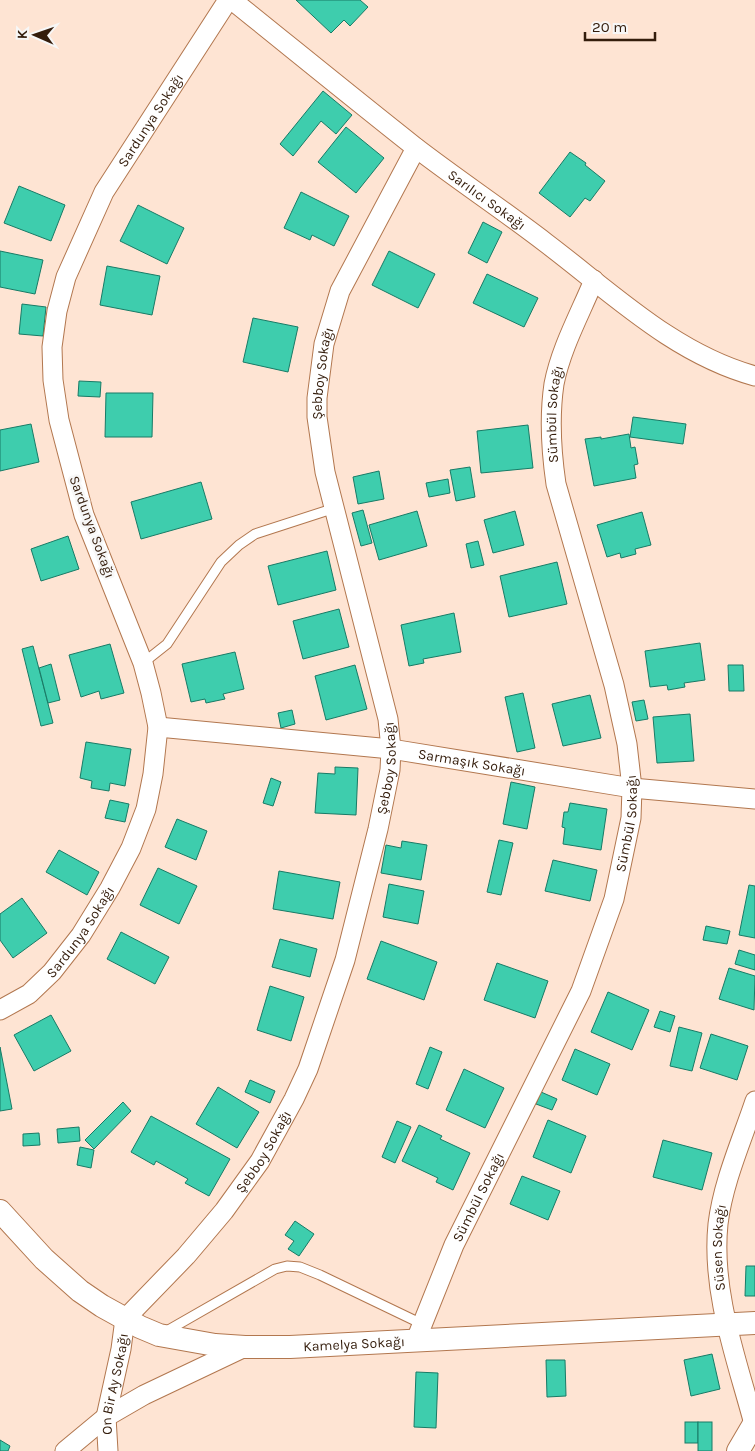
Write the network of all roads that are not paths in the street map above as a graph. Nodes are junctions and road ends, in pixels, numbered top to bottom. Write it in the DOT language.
graph roads {
  1 [pos="228,0"];
  2 [pos="232,0"];
  3 [pos="416,148"];
  4 [pos="594,280"];
  5 [pos="755,376"];
  6 [pos="335,508"];
  7 [pos="142,663"];
  8 [pos="158,727"];
  9 [pos="391,749"];
  10 [pos="632,788"];
  11 [pos="755,799"];
  12 [pos="0,1010"];
  13 [pos="755,1101"];
  14 [pos="0,1211"];
  15 [pos="125,1318"];
  16 [pos="755,1323"];
  17 [pos="727,1324"];
  18 [pos="419,1332"];
  19 [pos="159,1335"];
  20 [pos="245,1347"];
  21 [pos="106,1417"];
  22 [pos="754,1423"];
  23 [pos="65,1451"];
  24 [pos="108,1451"];
  25 [pos="738,1451"];
  1 -- 7 [label="street, Sardunya Sokağı"];
  2 -- 3 [label="street, Sarılıcı Sokağı"];
  3 -- 4 [label="street, Sarılıcı Sokağı"];
  3 -- 6 [label="street, Şebboy Sokağı"];
  4 -- 5 [label="street, Sarılıcı Sokağı"];
  4 -- 10 [label="street, Sümbül Sokağı"];
  6 -- 7 [label="lane"];
  6 -- 9 [label="street, Şebboy Sokağı"];
  7 -- 8 [label="street, Sardunya Sokağı"];
  8 -- 9 [label="street, Sarmaşık Sokağı"];
  8 -- 12 [label="street, Sardunya Sokağı"];
  9 -- 10 [label="street, Sarmaşık Sokağı"];
  9 -- 15 [label="street, Şebboy Sokağı"];
  10 -- 11 [label="street, Sarmaşık Sokağı"];
  10 -- 18 [label="street, Sümbül Sokağı"];
  13 -- 17 [label="street, Süsen Sokağı"];
  14 -- 15 [label="street, Kamelya Sokağı"];
  15 -- 19 [label="street, Kamelya Sokağı"];
  15 -- 21 [label="street, On Bir Ay Sokağı"];
  16 -- 17 [label="street, Kamelya Sokağı"];
  17 -- 18 [label="street, Kamelya Sokağı"];
  17 -- 22 [label="street, Süsen Sokağı"];
  18 -- 19 [label="lane"];
  18 -- 20 [label="street, Kamelya Sokağı"];
  19 -- 20 [label="street, Kamelya Sokağı"];
  20 -- 21 [label="street"];
  21 -- 23 [label="street"];
  21 -- 24 [label="street, On Bir Ay Sokağı"];
  22 -- 25 [label="street"];
}
